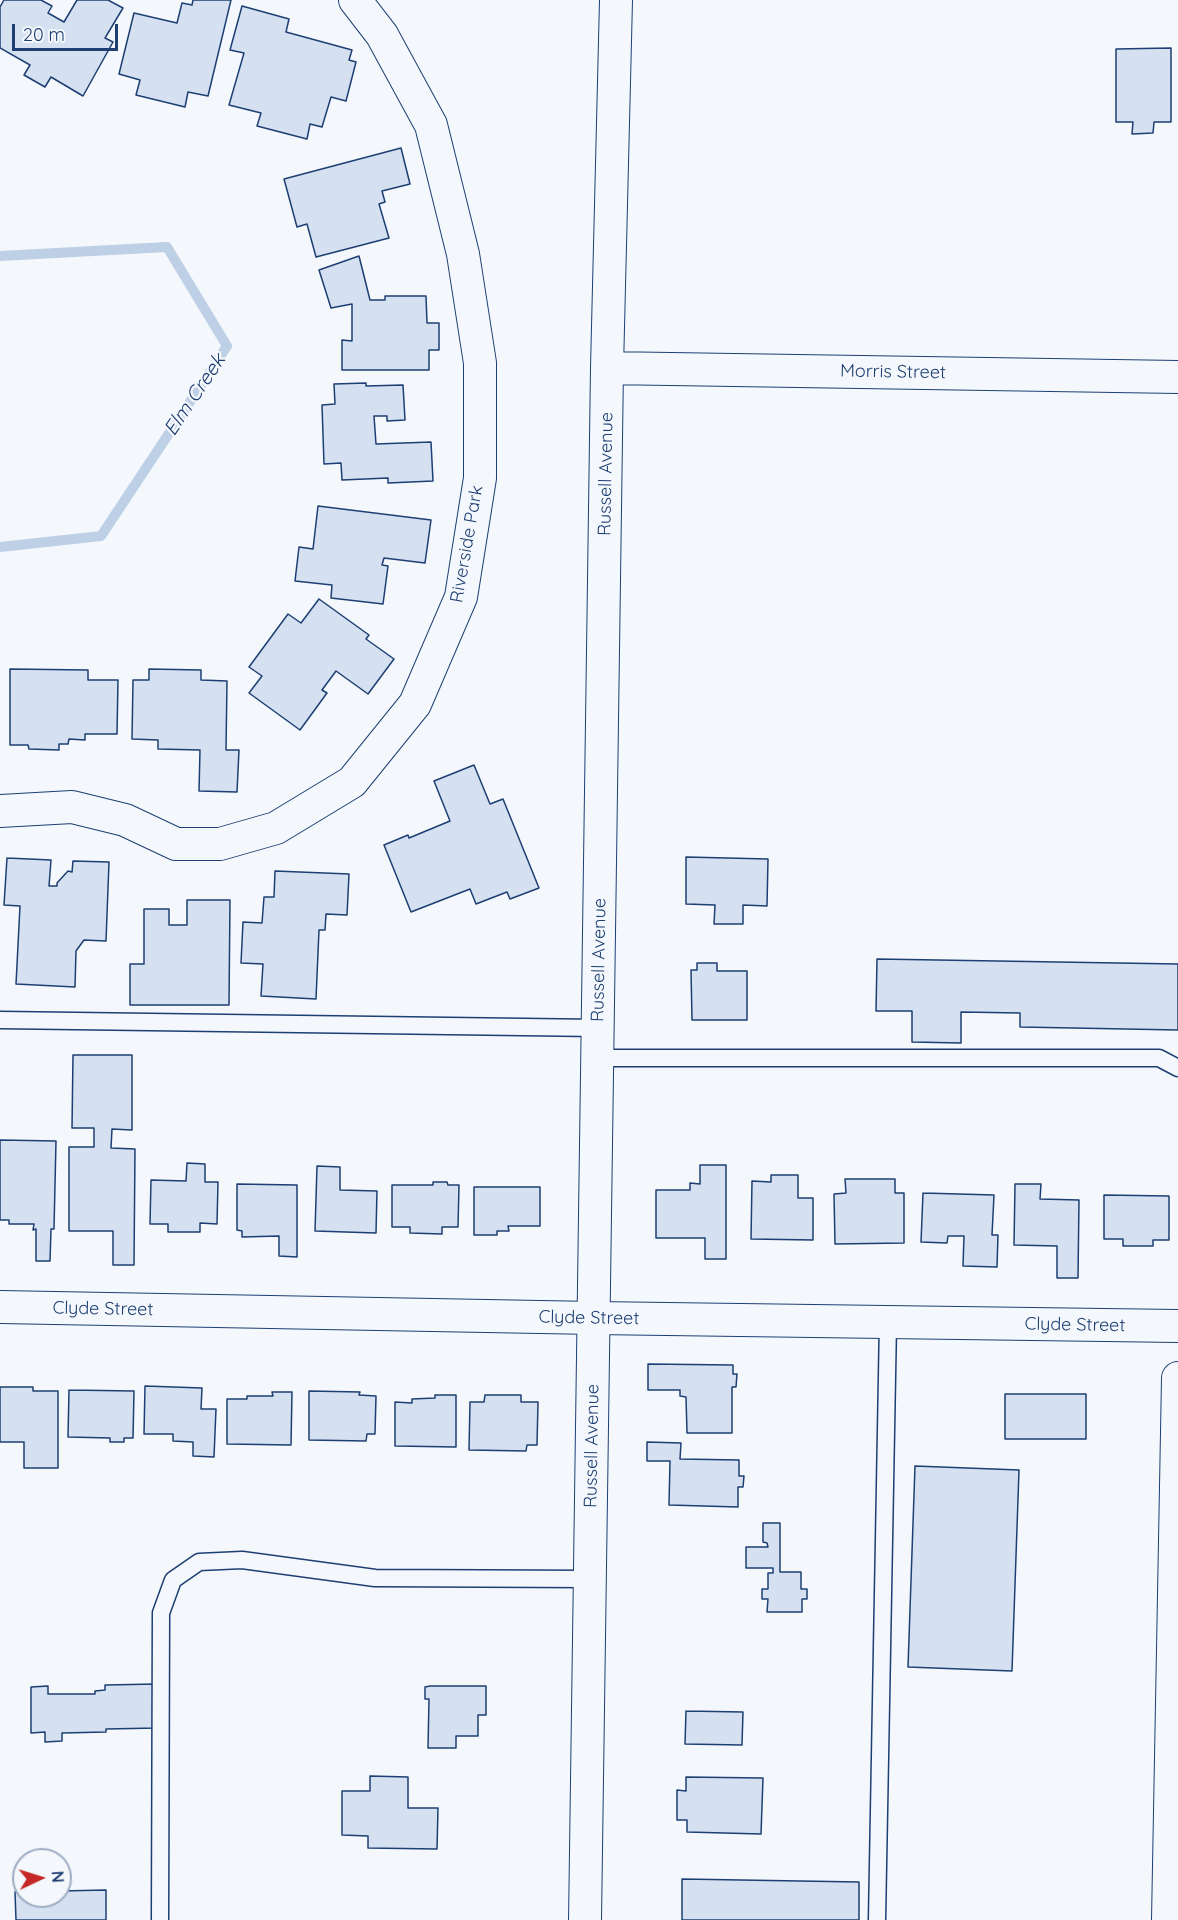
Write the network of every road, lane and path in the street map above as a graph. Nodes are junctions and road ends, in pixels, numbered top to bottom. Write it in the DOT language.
graph roads {
  1 [pos="355,0"];
  2 [pos="616,0"];
  3 [pos="607,368"];
  4 [pos="1178,377"];
  5 [pos="0,811"];
  6 [pos="0,1020"];
  7 [pos="598,1028"];
  8 [pos="598,1058"];
  9 [pos="1178,1068"];
  10 [pos="0,1307"];
  11 [pos="594,1318"];
  12 [pos="888,1322"];
  13 [pos="1178,1326"];
  14 [pos="1178,1378"];
  15 [pos="590,1579"];
  16 [pos="160,1920"];
  17 [pos="585,1920"];
  18 [pos="877,1920"];
  19 [pos="1168,1920"];
  1 -- 5 [label="street, Riverside Park"];
  2 -- 3 [label="street, Russell Avenue"];
  3 -- 4 [label="street, Morris Street"];
  3 -- 7 [label="street, Russell Avenue"];
  6 -- 7 [label="lane"];
  7 -- 8 [label="street, Russell Avenue"];
  8 -- 9 [label="lane"];
  8 -- 11 [label="street, Russell Avenue"];
  10 -- 11 [label="street, Clyde Street"];
  11 -- 12 [label="street, Clyde Street"];
  11 -- 15 [label="street, Russell Avenue"];
  12 -- 13 [label="street, Clyde Street"];
  12 -- 18 [label="lane"];
  14 -- 19 [label="street"];
  15 -- 16 [label="lane"];
  15 -- 17 [label="street, Russell Avenue"];
}
